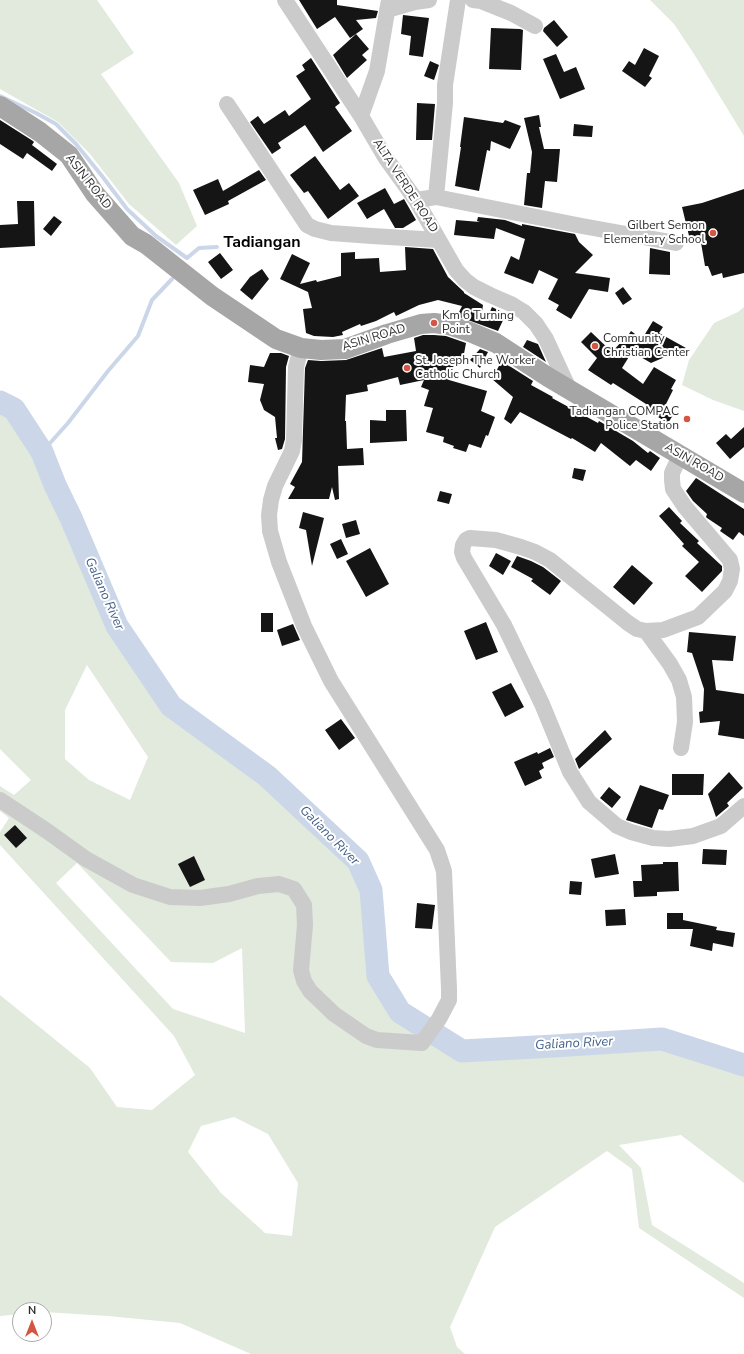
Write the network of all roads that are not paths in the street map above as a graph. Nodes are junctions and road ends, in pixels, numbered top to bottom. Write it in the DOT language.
graph roads {
  1 [pos="285,0"];
  2 [pos="429,0"];
  3 [pos="458,0"];
  4 [pos="473,0"];
  5 [pos="388,5"];
  6 [pos="535,26"];
  7 [pos="226,104"];
  8 [pos="0,106"];
  9 [pos="361,116"];
  10 [pos="436,197"];
  11 [pos="416,200"];
  12 [pos="439,240"];
  13 [pos="676,243"];
  14 [pos="300,348"];
  15 [pos="569,389"];
  16 [pos="680,456"];
  17 [pos="744,493"];
  18 [pos="646,631"];
  19 [pos="681,748"];
  20 [pos="0,800"];
  21 [pos="744,806"];
  1 -- 9 [label="street, ALTA VERDE ROAD"];
  2 -- 5 [label="street"];
  3 -- 10 [label="street"];
  4 -- 6 [label="street"];
  5 -- 9 [label="street"];
  7 -- 12 [label="street"];
  8 -- 14 [label="main road, ASIN ROAD"];
  9 -- 11 [label="street, ALTA VERDE ROAD"];
  10 -- 11 [label="street"];
  10 -- 13 [label="street"];
  11 -- 12 [label="street, ALTA VERDE ROAD"];
  12 -- 15 [label="street, ALTA VERDE ROAD"];
  14 -- 15 [label="main road, ASIN ROAD"];
  14 -- 20 [label="street"];
  15 -- 16 [label="main road, ASIN ROAD"];
  16 -- 17 [label="main road, ASIN ROAD"];
  16 -- 18 [label="street"];
  18 -- 19 [label="street"];
  18 -- 21 [label="street"];
}
